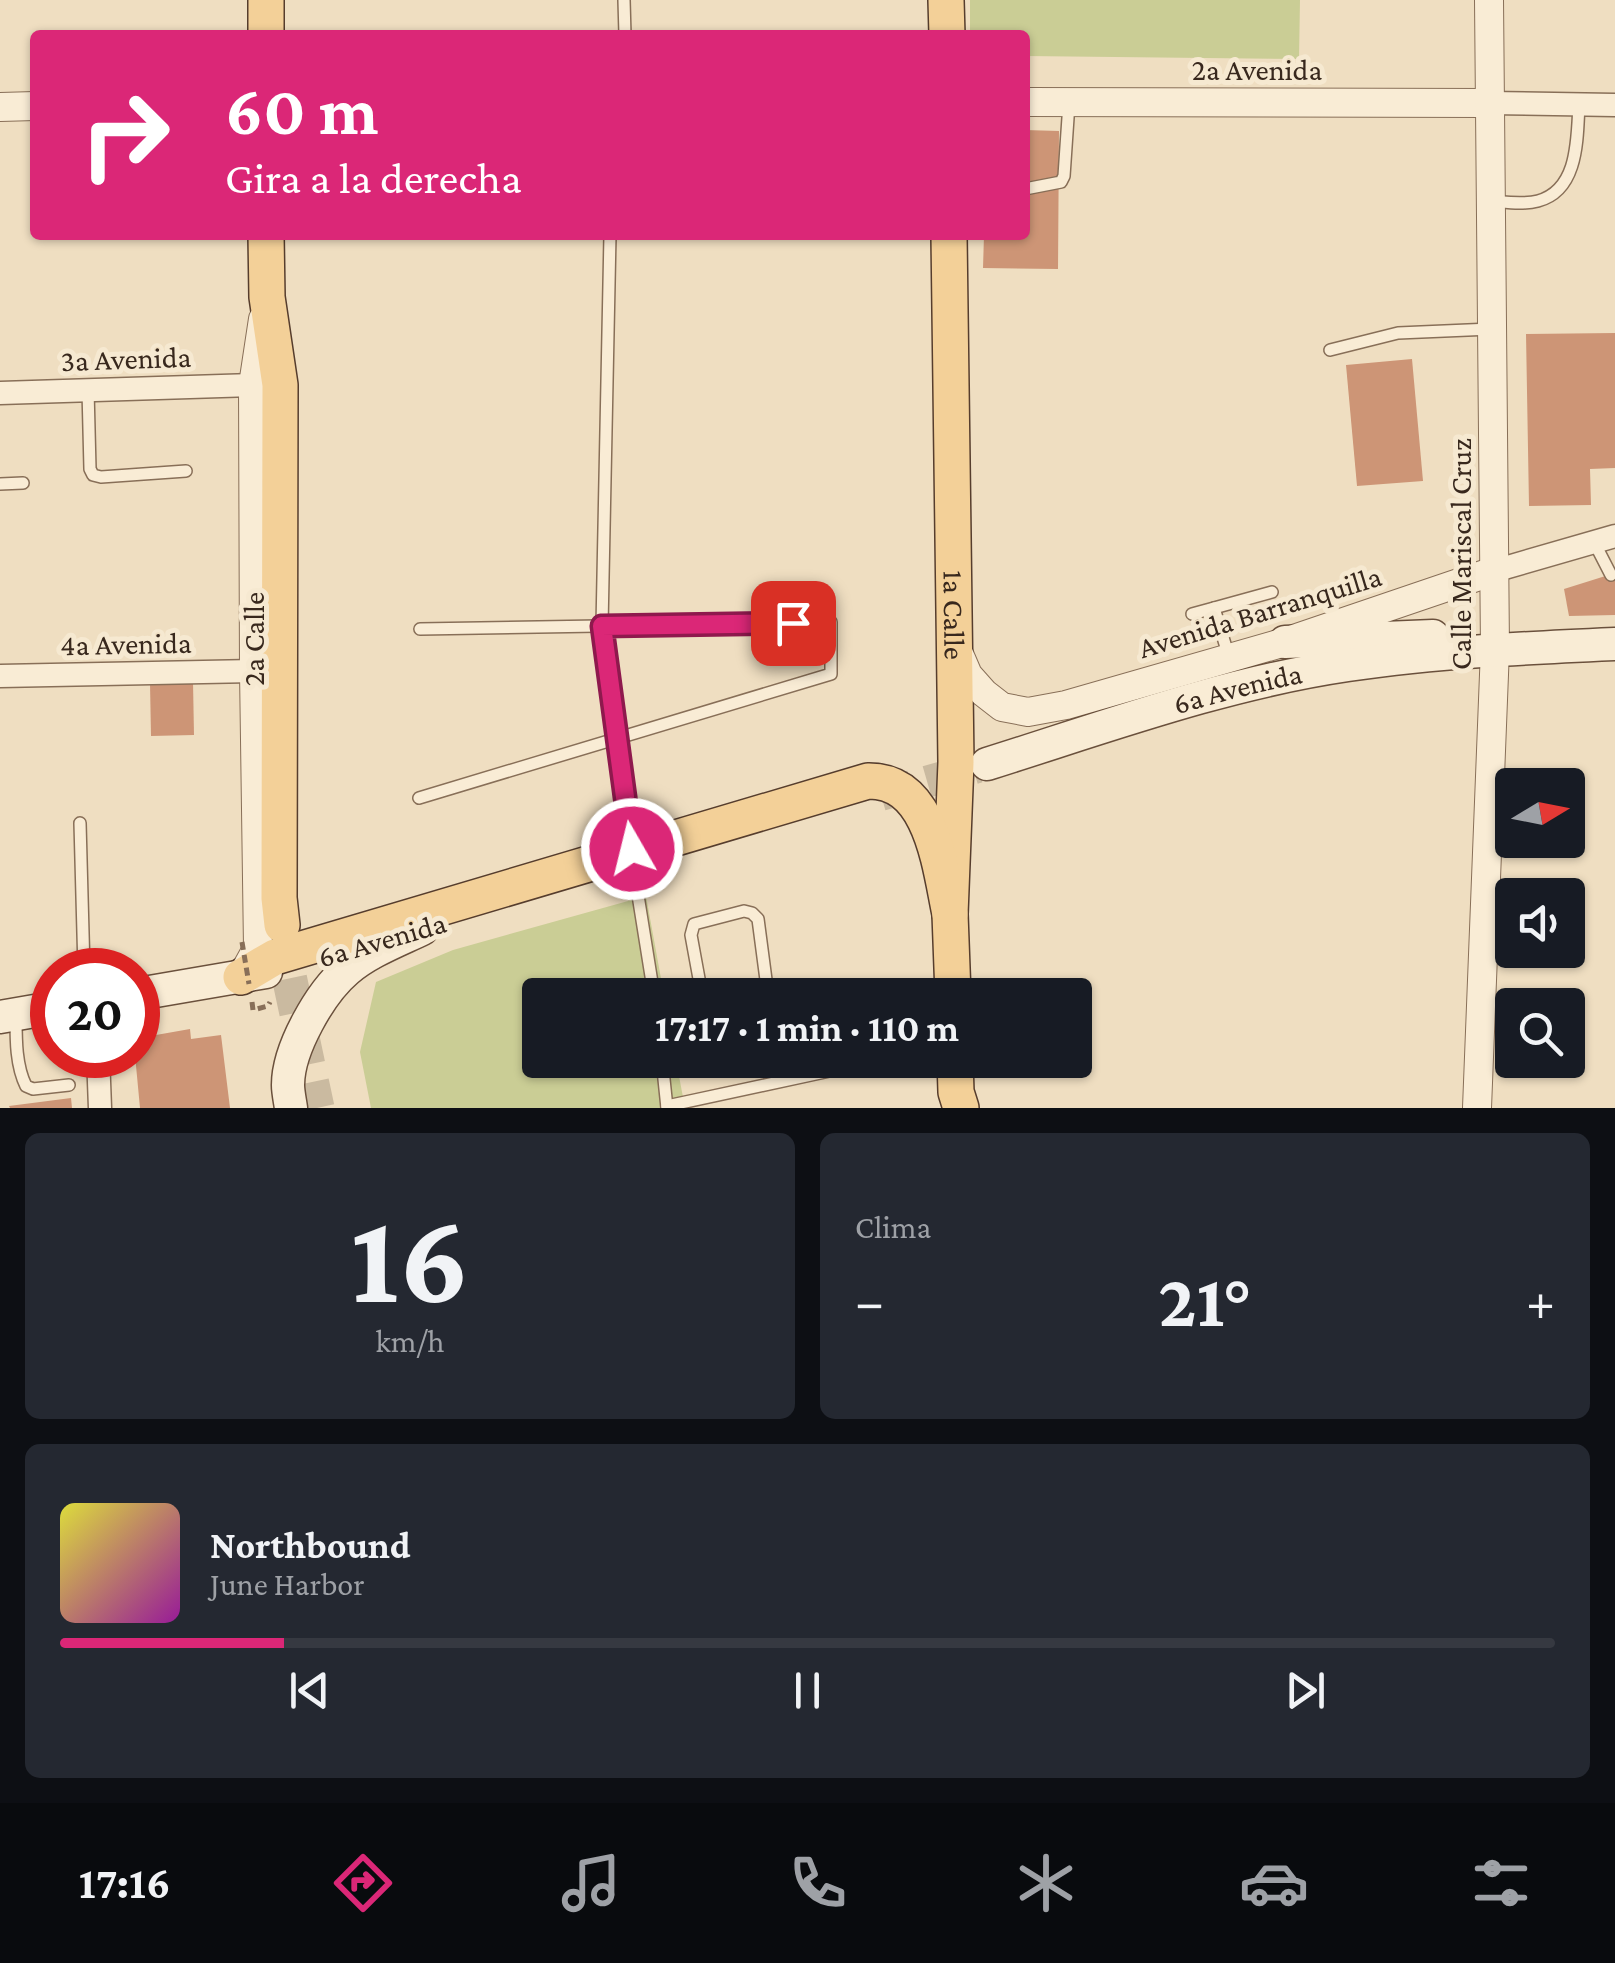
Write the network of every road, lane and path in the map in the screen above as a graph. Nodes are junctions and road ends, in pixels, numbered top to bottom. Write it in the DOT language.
graph roads {
  1 [pos="266,0"];
  2 [pos="624,0"];
  3 [pos="946,0"];
  4 [pos="1489,0"];
  5 [pos="266,30"];
  6 [pos="625,30"];
  7 [pos="946,30"];
  8 [pos="1030,102"];
  9 [pos="1069,102"];
  10 [pos="1489,103"];
  11 [pos="1579,104"];
  12 [pos="1615,105"];
  13 [pos="30,106"];
  14 [pos="0,107"];
  15 [pos="1030,189"];
  16 [pos="1490,201"];
  17 [pos="266,240"];
  18 [pos="610,240"];
  19 [pos="948,240"];
  20 [pos="267,297"];
  21 [pos="1491,329"];
  22 [pos="1330,350"];
  23 [pos="253,385"];
  24 [pos="88,390"];
  25 [pos="0,393"];
  26 [pos="186,471"];
  27 [pos="22,483"];
  28 [pos="0,484"];
  29 [pos="1605,539"];
  30 [pos="1494,571"];
  31 [pos="1611,575"];
  32 [pos="1272,592"];
  33 [pos="1214,608"];
  34 [pos="1192,614"];
  35 [pos="602,626"];
  36 [pos="420,628"];
  37 [pos="954,641"];
  38 [pos="1286,642"];
  39 [pos="1615,644"];
  40 [pos="1495,649"];
  41 [pos="1229,657"];
  42 [pos="254,671"];
  43 [pos="0,676"];
  44 [pos="617,738"];
  45 [pos="987,764"];
  46 [pos="419,798"];
  47 [pos="848,805"];
  48 [pos="80,823"];
  49 [pos="636,867"];
  50 [pos="950,914"];
  51 [pos="282,925"];
  52 [pos="422,929"];
  53 [pos="83,948"];
  54 [pos="244,968"];
  55 [pos="652,978"];
  56 [pos="699,978"];
  57 [pos="766,978"];
  58 [pos="952,978"];
  59 [pos="160,989"];
  60 [pos="8,1016"];
  61 [pos="99,1078"];
  62 [pos="664,1078"];
  63 [pos="779,1078"];
  64 [pos="797,1078"];
  65 [pos="780,1082"];
  66 [pos="69,1085"];
  67 [pos="667,1107"];
  68 [pos="100,1108"];
  69 [pos="292,1108"];
  70 [pos="1477,1108"];
  1 -- 5 [label="main road"];
  2 -- 6 [label="lane"];
  3 -- 7 [label="main road"];
  4 -- 10 [label="street, Calle Mariscal Cruz"];
  8 -- 9 [label="street, 2a Avenida"];
  9 -- 10 [label="street, 2a Avenida"];
  9 -- 15 [label="lane"];
  10 -- 11 [label="street"];
  10 -- 16 [label="street, Calle Mariscal Cruz"];
  11 -- 12 [label="street"];
  11 -- 16 [label="lane"];
  13 -- 14 [label="street"];
  16 -- 21 [label="street, Calle Mariscal Cruz"];
  17 -- 20 [label="main road, 2a Calle"];
  18 -- 35 [label="lane"];
  19 -- 37 [label="main road, 1a Calle"];
  20 -- 23 [label="street, 2a Calle"];
  20 -- 51 [label="main road, 2a Calle"];
  21 -- 22 [label="lane"];
  21 -- 30 [label="street, Calle Mariscal Cruz"];
  23 -- 24 [label="street, 3a Avenida"];
  23 -- 42 [label="street, 2a Calle"];
  24 -- 25 [label="street, 3a Avenida"];
  24 -- 26 [label="lane"];
  27 -- 28 [label="lane"];
  29 -- 30 [label="street, Avenida Barranquilla"];
  29 -- 31 [label="lane"];
  30 -- 38 [label="street, Avenida Barranquilla"];
  30 -- 40 [label="street, Calle Mariscal Cruz"];
  32 -- 33 [label="lane"];
  33 -- 34 [label="lane"];
  33 -- 41 [label="lane"];
  35 -- 36 [label="lane"];
  35 -- 44 [label="lane"];
  35 -- 44 [label="lane"];
  37 -- 41 [label="street, Avenida Barranquilla"];
  37 -- 50 [label="main road, 1a Calle"];
  38 -- 40 [label="main road"];
  38 -- 41 [label="street, Avenida Barranquilla"];
  39 -- 40 [label="main road"];
  40 -- 45 [label="main road, 6a Avenida"];
  40 -- 70 [label="street, Calle Mariscal Cruz"];
  42 -- 43 [label="street, 4a Avenida"];
  42 -- 54 [label="street, 2a Calle"];
  44 -- 46 [label="lane"];
  44 -- 49 [label="lane"];
  47 -- 49 [label="main road, 6a Avenida"];
  48 -- 53 [label="lane"];
  49 -- 50 [label="main road"];
  49 -- 52 [label="main road, 6a Avenida"];
  49 -- 54 [label="main road"];
  49 -- 55 [label="lane"];
  50 -- 58 [label="main road, 1a Calle"];
  52 -- 54 [label="main road, 6a Avenida"];
  52 -- 69 [label="main road"];
  54 -- 59 [label="main road, 6a Avenida"];
  56 -- 57 [label="lane"];
  60 -- 66 [label="lane"];
  61 -- 68 [label="street"];
  62 -- 67 [label="lane"];
  63 -- 65 [label="lane"];
  64 -- 65 [label="lane"];
  65 -- 67 [label="lane"];
}
